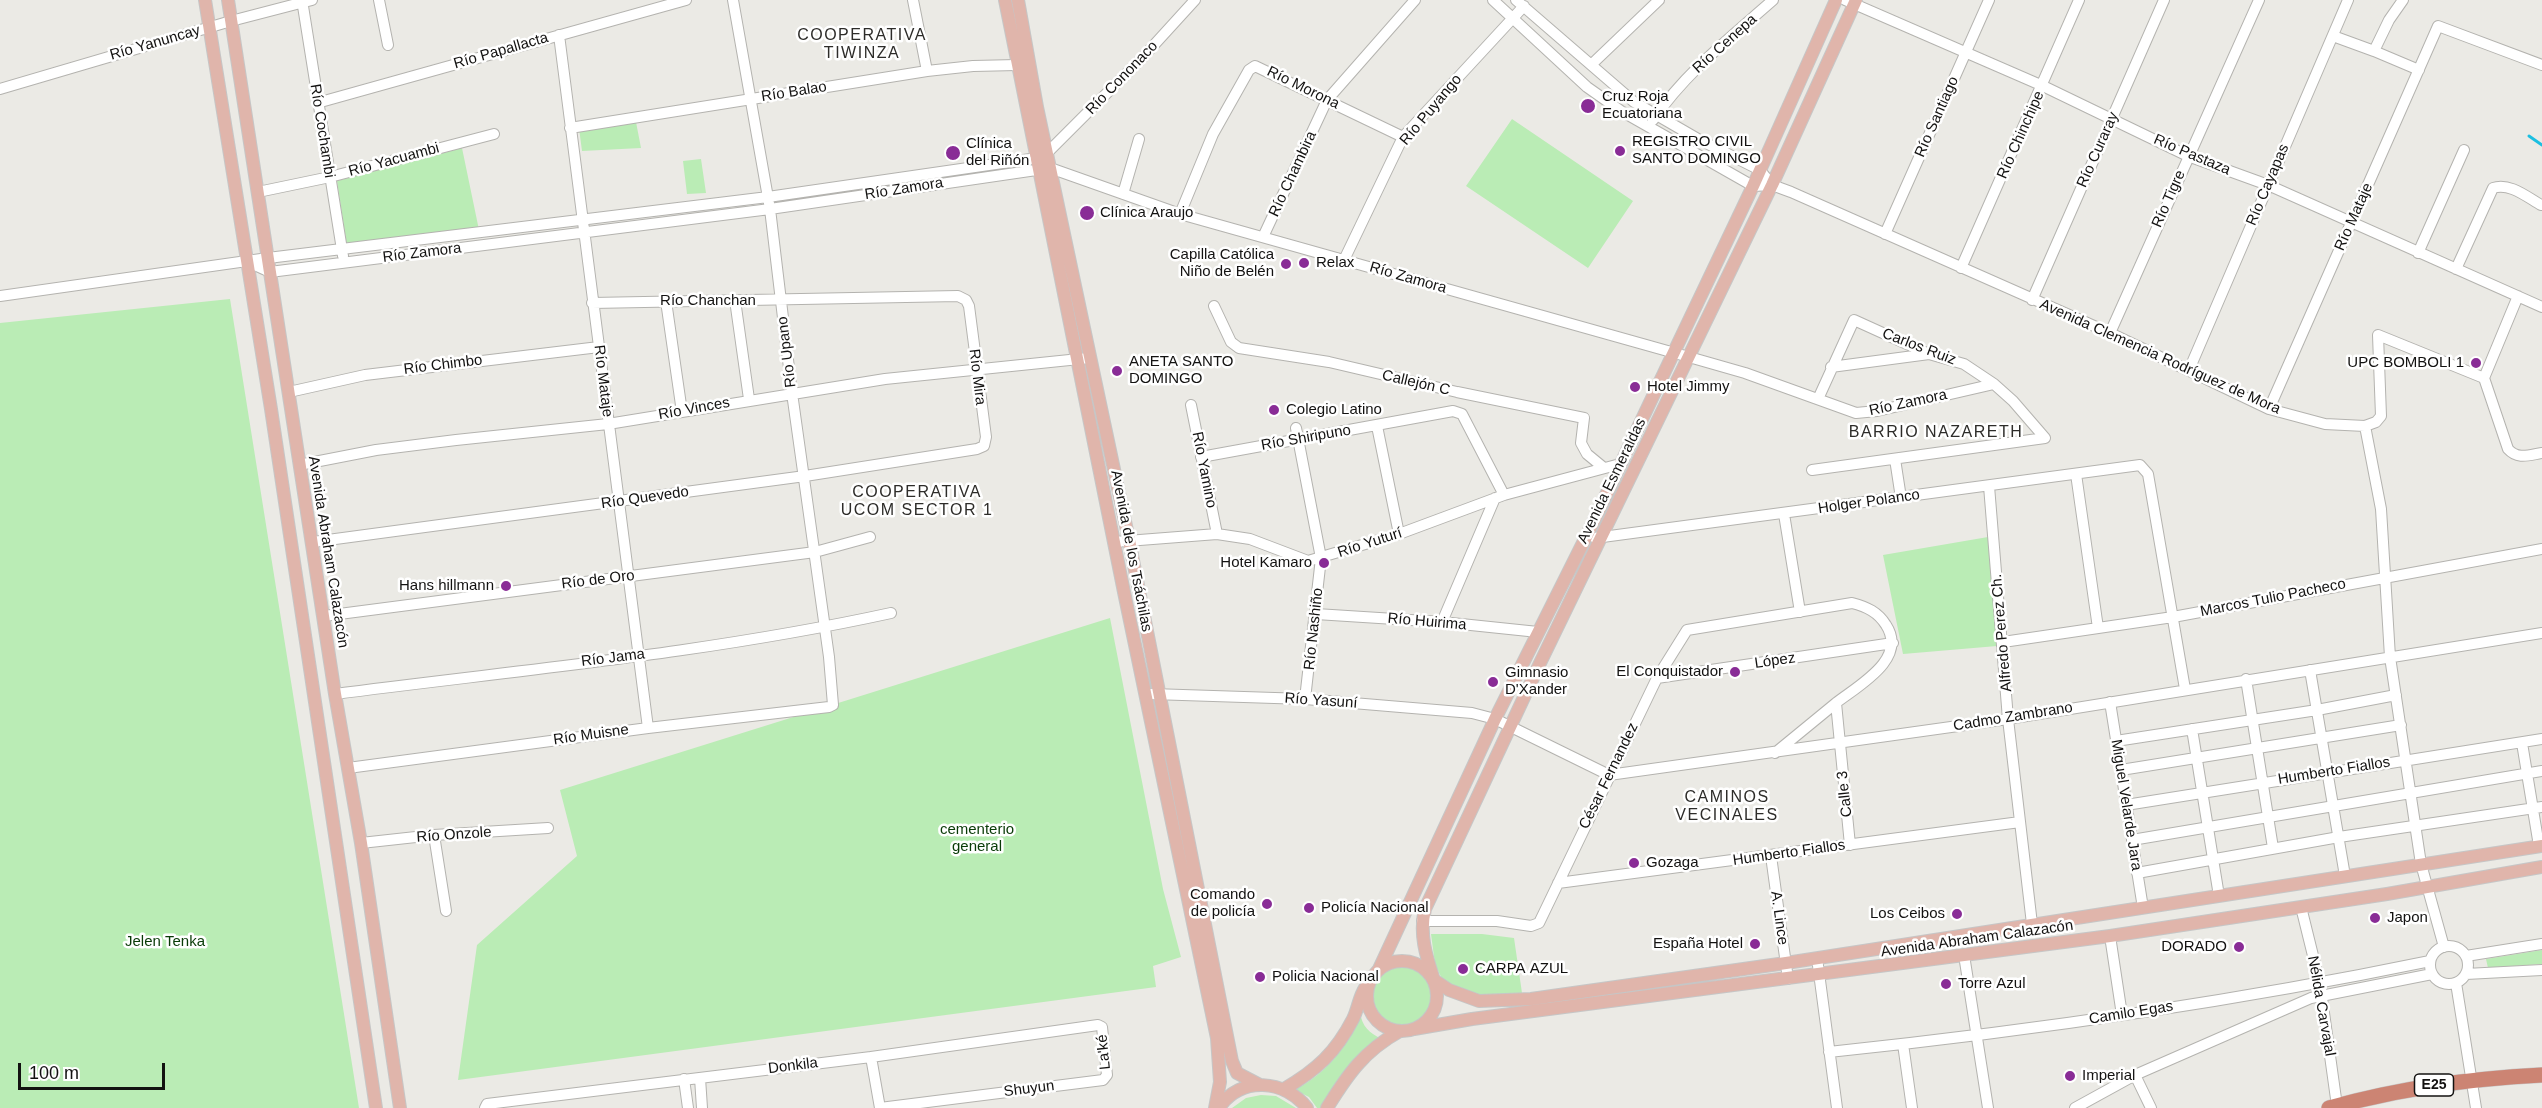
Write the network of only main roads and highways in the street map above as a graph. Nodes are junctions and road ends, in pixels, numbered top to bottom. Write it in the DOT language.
graph roads {
  1 [pos="205,0"];
  2 [pos="228,0"];
  3 [pos="1005,0"];
  4 [pos="1018,0"];
  5 [pos="1836,0"];
  6 [pos="1852,1"];
  7 [pos="1043,162"];
  8 [pos="1083,358"];
  9 [pos="1152,694"];
  10 [pos="2540,846"];
  11 [pos="2542,867"];
  12 [pos="1379,969"];
  13 [pos="1371,979"];
  14 [pos="1434,980"];
  15 [pos="1414,1029"];
  16 [pos="1400,1032"];
  17 [pos="2542,1075"];
  18 [pos="1260,1085"];
  19 [pos="1284,1089"];
  20 [pos="2333,1107"];
  21 [pos="376,1108"];
  22 [pos="400,1108"];
  23 [pos="1217,1108"];
  24 [pos="1307,1108"];
  25 [pos="1327,1108"];
  1 -- 21 [label="main road"];
  2 -- 22 [label="main road, Avenida Abraham Calazacón"];
  3 -- 7 [label="main road, Avenida de los Tsáchilas"];
  4 -- 7 [label="main road, Avenida de los Tsáchilas"];
  5 -- 12 [label="main road, Avenida Esmeraldas"];
  6 -- 14 [label="main road, Avenida Esmeraldas"];
  7 -- 8 [label="main road, Avenida de los Tsáchilas"];
  8 -- 9 [label="main road, Avenida de los Tsáchilas"];
  8 -- 9 [label="main road, Avenida de los Tsáchilas"];
  9 -- 18 [label="main road, Avenida de los Tsáchilas"];
  9 -- 23 [label="main road, Avenida de los Tsáchilas"];
  10 -- 14 [label="main road, Avenida Abraham Calazacón"];
  11 -- 15 [label="main road, Avenida Abraham Calazacón"];
  12 -- 13 [label="main road"];
  12 -- 14 [label="main road"];
  13 -- 16 [label="main road"];
  13 -- 19 [label="main road"];
  14 -- 15 [label="main road"];
  15 -- 16 [label="main road"];
  16 -- 25 [label="main road"];
  17 -- 20 [label="highway, E25"];
  18 -- 19 [label="main road"];
  18 -- 23 [label="main road"];
  19 -- 24 [label="main road"];
}
